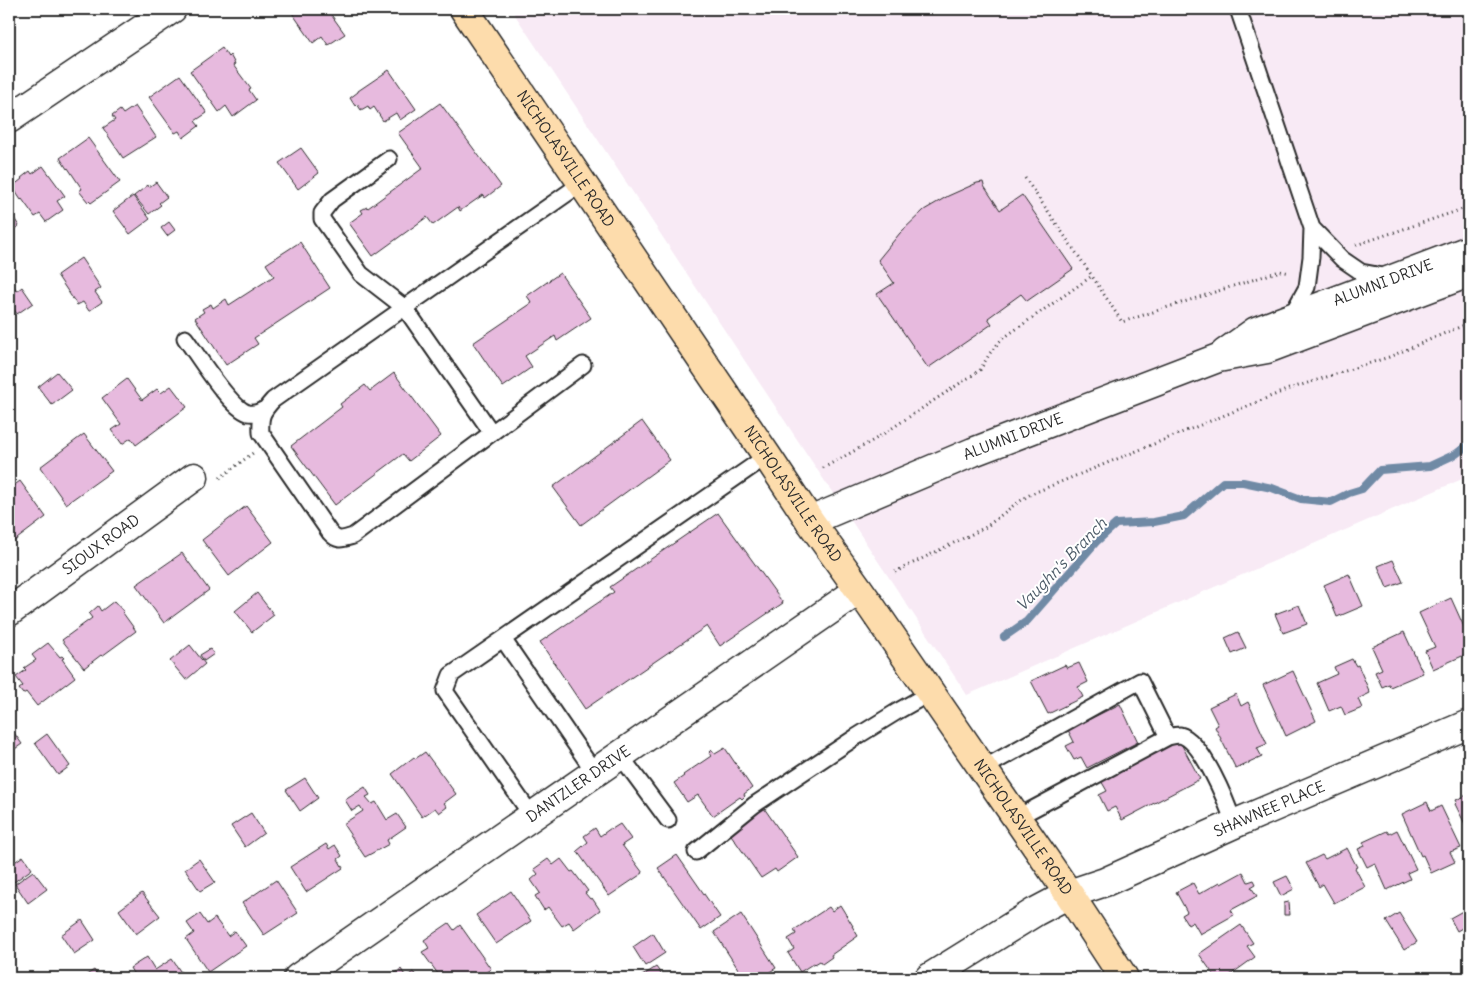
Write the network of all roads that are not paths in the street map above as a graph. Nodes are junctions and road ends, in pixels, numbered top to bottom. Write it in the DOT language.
graph roads {
  1 [pos="172,9"];
  2 [pos="464,9"];
  3 [pos="1238,9"];
  4 [pos="9,119"];
  5 [pos="389,160"];
  6 [pos="582,183"];
  7 [pos="1312,228"];
  8 [pos="1469,250"];
  9 [pos="1469,273"];
  10 [pos="1395,278"];
  11 [pos="405,308"];
  12 [pos="1290,318"];
  13 [pos="185,338"];
  14 [pos="1218,358"];
  15 [pos="583,365"];
  16 [pos="264,410"];
  17 [pos="492,433"];
  18 [pos="767,456"];
  19 [pos="194,477"];
  20 [pos="810,522"];
  21 [pos="859,590"];
  22 [pos="9,612"];
  23 [pos="503,639"];
  24 [pos="930,693"];
  25 [pos="1469,724"];
  26 [pos="1168,737"];
  27 [pos="620,755"];
  28 [pos="982,769"];
  29 [pos="595,773"];
  30 [pos="532,816"];
  31 [pos="1016,818"];
  32 [pos="668,820"];
  33 [pos="1234,824"];
  34 [pos="696,852"];
  35 [pos="1069,894"];
  36 [pos="298,978"];
  37 [pos="928,978"];
  38 [pos="1124,978"];
  1 -- 4 [label="street"];
  2 -- 6 [label="main road, NICHOLASVILLE ROAD"];
  3 -- 7 [label="lane"];
  5 -- 11 [label="lane"];
  6 -- 11 [label="lane"];
  6 -- 18 [label="main road, NICHOLASVILLE ROAD"];
  7 -- 10 [label="lane"];
  7 -- 12 [label="lane"];
  8 -- 10 [label="street, ALUMNI DRIVE"];
  9 -- 14 [label="street, ALUMNI DRIVE"];
  10 -- 12 [label="street, ALUMNI DRIVE"];
  11 -- 16 [label="lane"];
  11 -- 17 [label="lane"];
  12 -- 14 [label="street, ALUMNI DRIVE"];
  13 -- 16 [label="lane"];
  14 -- 20 [label="street, ALUMNI DRIVE"];
  15 -- 17 [label="lane"];
  16 -- 17 [label="lane"];
  18 -- 20 [label="main road, NICHOLASVILLE ROAD"];
  18 -- 23 [label="lane"];
  19 -- 22 [label="street, SIOUX ROAD"];
  20 -- 21 [label="main road, NICHOLASVILLE ROAD"];
  21 -- 24 [label="main road, NICHOLASVILLE ROAD"];
  21 -- 27 [label="street, DANTZLER DRIVE"];
  23 -- 29 [label="lane"];
  23 -- 30 [label="lane"];
  24 -- 28 [label="main road, NICHOLASVILLE ROAD"];
  24 -- 34 [label="lane"];
  25 -- 33 [label="street, SHAWNEE PLACE"];
  26 -- 28 [label="lane"];
  26 -- 31 [label="lane"];
  26 -- 33 [label="lane"];
  27 -- 29 [label="street, DANTZLER DRIVE"];
  27 -- 32 [label="lane"];
  28 -- 31 [label="main road, NICHOLASVILLE ROAD"];
  29 -- 30 [label="street, DANTZLER DRIVE"];
  30 -- 36 [label="street, DANTZLER DRIVE"];
  31 -- 35 [label="main road, NICHOLASVILLE ROAD"];
  33 -- 35 [label="street, SHAWNEE PLACE"];
  35 -- 37 [label="street, SHAWNEE PLACE"];
  35 -- 38 [label="main road, NICHOLASVILLE ROAD"];
}
